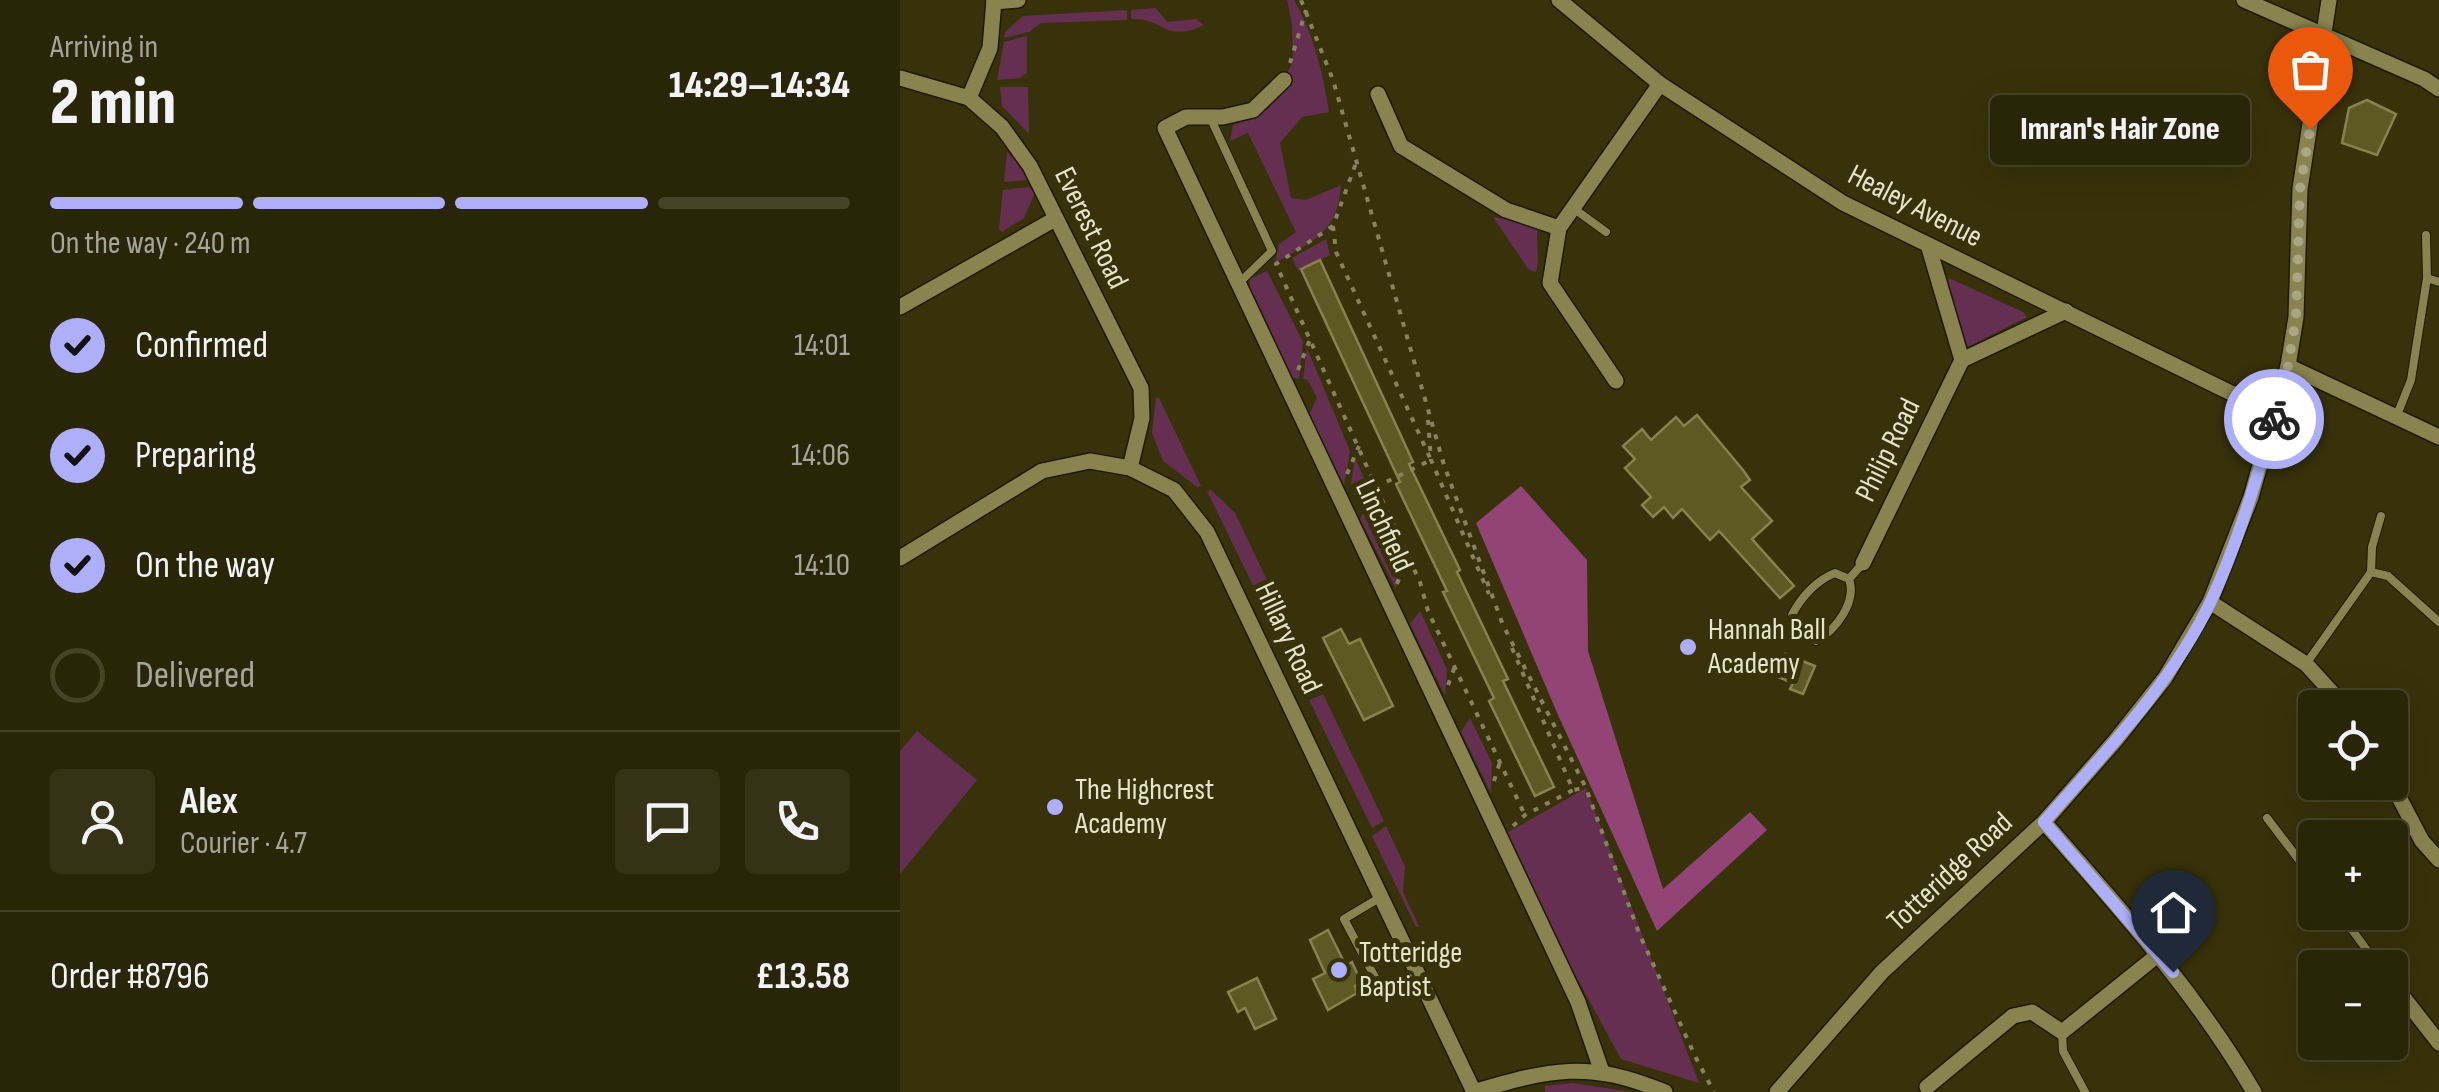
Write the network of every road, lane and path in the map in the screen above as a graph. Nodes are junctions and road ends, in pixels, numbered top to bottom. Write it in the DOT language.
graph roads {
  1 [pos="1018,0"];
  2 [pos="1300,0"];
  3 [pos="1559,0"];
  4 [pos="2244,0"];
  5 [pos="2329,0"];
  6 [pos="994,1"];
  7 [pos="1306,10"];
  8 [pos="2326,34"];
  9 [pos="900,78"];
  10 [pos="1284,80"];
  11 [pos="1660,84"];
  12 [pos="2439,89"];
  13 [pos="1378,94"];
  14 [pos="969,98"];
  15 [pos="1210,117"];
  16 [pos="1356,163"];
  17 [pos="1573,208"];
  18 [pos="1055,218"];
  19 [pos="1333,226"];
  20 [pos="1559,228"];
  21 [pos="1606,232"];
  22 [pos="2426,235"];
  23 [pos="1929,248"];
  24 [pos="2426,278"];
  25 [pos="2439,282"];
  26 [pos="1239,284"];
  27 [pos="900,307"];
  28 [pos="2066,311"];
  29 [pos="1311,338"];
  30 [pos="1962,360"];
  31 [pos="2288,366"];
  32 [pos="1616,380"];
  33 [pos="1290,391"];
  34 [pos="2277,408"];
  35 [pos="1428,410"];
  36 [pos="2396,415"];
  37 [pos="2439,437"];
  38 [pos="1358,446"];
  39 [pos="1431,460"];
  40 [pos="1130,468"];
  41 [pos="1376,487"];
  42 [pos="1338,494"];
  43 [pos="2382,516"];
  44 [pos="900,558"];
  45 [pos="1864,563"];
  46 [pos="2372,572"];
  47 [pos="1849,579"];
  48 [pos="2210,602"];
  49 [pos="2439,622"];
  50 [pos="2306,664"];
  51 [pos="2330,690"];
  52 [pos="1586,788"];
  53 [pos="1573,790"];
  54 [pos="2400,800"];
  55 [pos="1526,815"];
  56 [pos="2267,818"];
  57 [pos="2044,822"];
  58 [pos="1500,837"];
  59 [pos="2298,859"];
  60 [pos="2439,860"];
  61 [pos="1381,897"];
  62 [pos="2159,954"];
  63 [pos="1378,981"];
  64 [pos="2408,1003"];
  65 [pos="2062,1032"];
  66 [pos="2439,1042"];
  67 [pos="1602,1072"];
  68 [pos="1927,1087"];
  69 [pos="1474,1092"];
  70 [pos="1665,1092"];
  71 [pos="1714,1092"];
  72 [pos="1777,1092"];
  73 [pos="2085,1092"];
  74 [pos="2254,1092"];
  1 -- 6 [label="street"];
  2 -- 7 [label="path"];
  3 -- 11 [label="street, Healey Avenue"];
  4 -- 8 [label="street"];
  5 -- 8 [label="street, Totteridge Road"];
  6 -- 14 [label="street"];
  7 -- 10 [label="path"];
  7 -- 16 [label="path"];
  8 -- 12 [label="street"];
  8 -- 31 [label="street, Totteridge Road"];
  9 -- 14 [label="street, Everest Road"];
  10 -- 15 [label="street, Linchfield"];
  11 -- 17 [label="street"];
  11 -- 23 [label="street, Healey Avenue"];
  13 -- 20 [label="street"];
  14 -- 18 [label="street, Everest Road"];
  15 -- 26 [label="lane"];
  15 -- 26 [label="street, Linchfield"];
  16 -- 19 [label="path"];
  16 -- 35 [label="path"];
  17 -- 20 [label="street"];
  17 -- 21 [label="lane"];
  18 -- 27 [label="street"];
  18 -- 40 [label="street, Everest Road"];
  19 -- 29 [label="path"];
  19 -- 39 [label="path"];
  20 -- 32 [label="street"];
  22 -- 24 [label="lane"];
  23 -- 28 [label="street, Healey Avenue"];
  23 -- 30 [label="street"];
  24 -- 25 [label="lane"];
  24 -- 36 [label="lane"];
  26 -- 33 [label="street, Linchfield"];
  28 -- 30 [label="street"];
  28 -- 34 [label="street, Healey Avenue"];
  29 -- 33 [label="path"];
  29 -- 38 [label="path"];
  30 -- 45 [label="street, Philip Road"];
  31 -- 34 [label="street, Totteridge Road"];
  31 -- 36 [label="street"];
  33 -- 42 [label="street, Linchfield"];
  34 -- 48 [label="street, Totteridge Road"];
  35 -- 39 [label="path"];
  35 -- 52 [label="path"];
  36 -- 37 [label="street"];
  38 -- 41 [label="path"];
  38 -- 42 [label="path"];
  39 -- 41 [label="path"];
  39 -- 53 [label="path"];
  40 -- 44 [label="street, Hillary Road"];
  40 -- 61 [label="street, Hillary Road"];
  41 -- 55 [label="path"];
  42 -- 58 [label="street, Linchfield"];
  43 -- 46 [label="lane"];
  45 -- 47 [label="lane"];
  46 -- 49 [label="lane"];
  46 -- 50 [label="lane"];
  47 -- 47 [label="lane"];
  48 -- 50 [label="street"];
  48 -- 57 [label="street, Totteridge Road"];
  50 -- 51 [label="street"];
  52 -- 53 [label="path"];
  52 -- 71 [label="path"];
  53 -- 55 [label="path"];
  54 -- 60 [label="street"];
  55 -- 58 [label="path"];
  56 -- 59 [label="lane"];
  57 -- 62 [label="street"];
  57 -- 72 [label="street, Totteridge Road"];
  58 -- 67 [label="street, Linchfield"];
  61 -- 63 [label="lane"];
  61 -- 69 [label="street, Hillary Road"];
  62 -- 65 [label="street"];
  62 -- 74 [label="street"];
  64 -- 66 [label="street"];
  65 -- 68 [label="street"];
  65 -- 73 [label="lane"];
  67 -- 69 [label="street"];
  67 -- 70 [label="street"];
}
